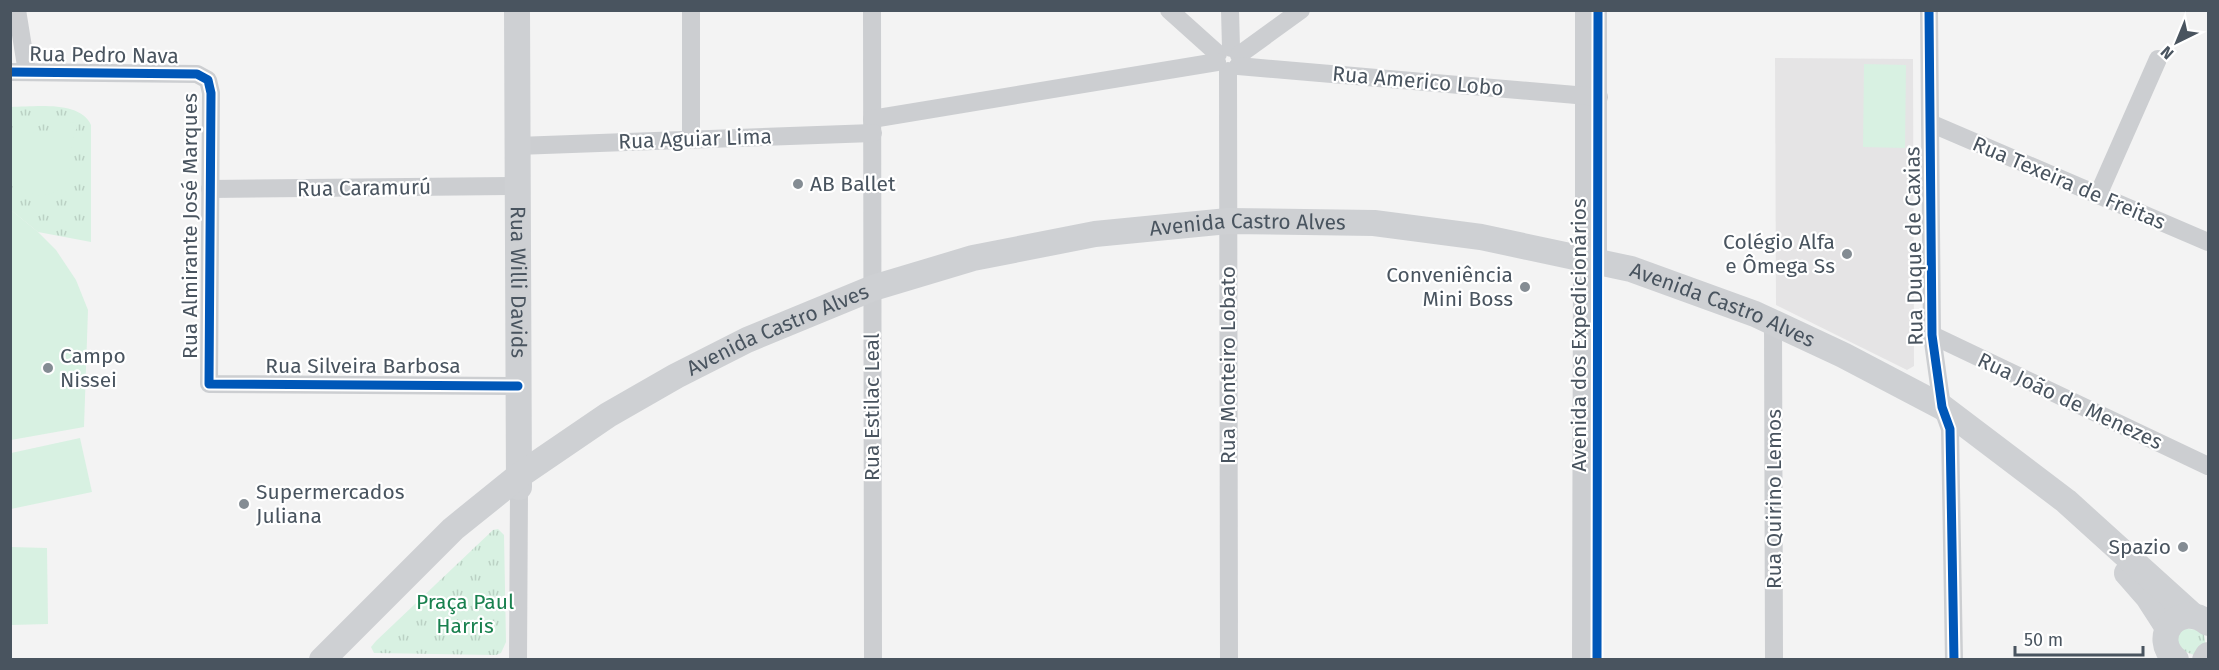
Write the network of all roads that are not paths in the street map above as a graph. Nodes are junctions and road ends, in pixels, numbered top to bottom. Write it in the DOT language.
graph roads {
  1 [pos="18,10"];
  2 [pos="517,10"];
  3 [pos="692,10"];
  4 [pos="872,10"];
  5 [pos="1169,10"];
  6 [pos="1230,10"];
  7 [pos="1301,10"];
  8 [pos="1584,10"];
  9 [pos="1598,10"];
  10 [pos="1929,10"];
  11 [pos="1229,59"];
  12 [pos="2158,59"];
  13 [pos="19,72"];
  14 [pos="197,74"];
  15 [pos="1592,96"];
  16 [pos="1930,123"];
  17 [pos="873,126"];
  18 [pos="691,139"];
  19 [pos="517,146"];
  20 [pos="518,186"];
  21 [pos="210,189"];
  22 [pos="2098,195"];
  23 [pos="1228,229"];
  24 [pos="2208,242"];
  25 [pos="1591,266"];
  26 [pos="873,296"];
  27 [pos="1774,330"];
  28 [pos="1932,335"];
  29 [pos="208,384"];
  30 [pos="518,386"];
  31 [pos="1946,418"];
  32 [pos="1590,436"];
  33 [pos="2208,466"];
  34 [pos="520,483"];
  35 [pos="2062,506"];
  36 [pos="418,574"];
  37 [pos="2200,619"];
  38 [pos="2168,628"];
  39 [pos="2208,656"];
  40 [pos="2170,658"];
  41 [pos="322,660"];
  42 [pos="342,660"];
  43 [pos="518,660"];
  44 [pos="873,660"];
  45 [pos="1229,660"];
  46 [pos="1583,660"];
  47 [pos="1597,660"];
  48 [pos="1774,660"];
  49 [pos="1954,660"];
  50 [pos="2205,660"];
  1 -- 13 [label="street"];
  2 -- 19 [label="main road, Rua Willi Davids"];
  3 -- 18 [label="street"];
  4 -- 17 [label="street, Rua Estilac Leal"];
  5 -- 11 [label="street"];
  6 -- 11 [label="street, Rua Monteiro Lobato"];
  7 -- 11 [label="street"];
  8 -- 15 [label="street, Avenida dos Expedicionários"];
  9 -- 15 [label="street, Avenida dos Expedicionários"];
  10 -- 16 [label="street, Rua Duque de Caxias"];
  11 -- 15 [label="street, Rua Americo Lobo"];
  11 -- 17 [label="street, Rua Aguiar Lima"];
  11 -- 23 [label="street, Rua Monteiro Lobato"];
  12 -- 22 [label="street"];
  13 -- 14 [label="street, Rua Pedro Nava"];
  14 -- 21 [label="street, Rua Almirante José Marques"];
  15 -- 25 [label="street, Avenida dos Expedicionários"];
  16 -- 22 [label="street, Rua Texeira de Freitas"];
  16 -- 28 [label="street, Rua Duque de Caxias"];
  17 -- 18 [label="street, Rua Aguiar Lima"];
  17 -- 26 [label="street, Rua Estilac Leal"];
  18 -- 19 [label="street, Rua Aguiar Lima"];
  19 -- 20 [label="main road, Rua Willi Davids"];
  20 -- 21 [label="street, Rua Caramurú"];
  20 -- 30 [label="main road, Rua Willi Davids"];
  21 -- 29 [label="street, Rua Almirante José Marques"];
  22 -- 24 [label="street, Rua Texeira de Freitas"];
  23 -- 25 [label="main road, Avenida Castro Alves"];
  23 -- 26 [label="main road, Avenida Castro Alves"];
  23 -- 45 [label="street, Rua Monteiro Lobato"];
  25 -- 27 [label="main road, Avenida Castro Alves"];
  25 -- 32 [label="street, Avenida dos Expedicionários"];
  26 -- 34 [label="main road, Avenida Castro Alves"];
  26 -- 44 [label="street, Rua Estilac Leal"];
  27 -- 31 [label="main road, Avenida Castro Alves"];
  27 -- 48 [label="street, Rua Quirino Lemos"];
  28 -- 31 [label="street, Rua Duque de Caxias"];
  28 -- 33 [label="street, Rua João de Menezes"];
  29 -- 30 [label="street, Rua Silveira Barbosa"];
  30 -- 34 [label="main road, Rua Willi Davids"];
  31 -- 35 [label="main road, Avenida Castro Alves"];
  31 -- 49 [label="street, Rua Duque de Caxias"];
  32 -- 46 [label="street, Avenida dos Expedicionários"];
  32 -- 47 [label="street, Avenida dos Expedicionários"];
  34 -- 36 [label="main road, Avenida Castro Alves"];
  34 -- 43 [label="street, Rua Willi Davids"];
  35 -- 37 [label="main road, Avenida Castro Alves"];
  35 -- 38 [label="main road, Avenida Castro Alves"];
  36 -- 41 [label="main road, Avenida Castro Alves"];
  36 -- 42 [label="main road, Avenida Castro Alves"];
  37 -- 38 [label="main road"];
  38 -- 40 [label="main road"];
  39 -- 50 [label="main road"];
}
